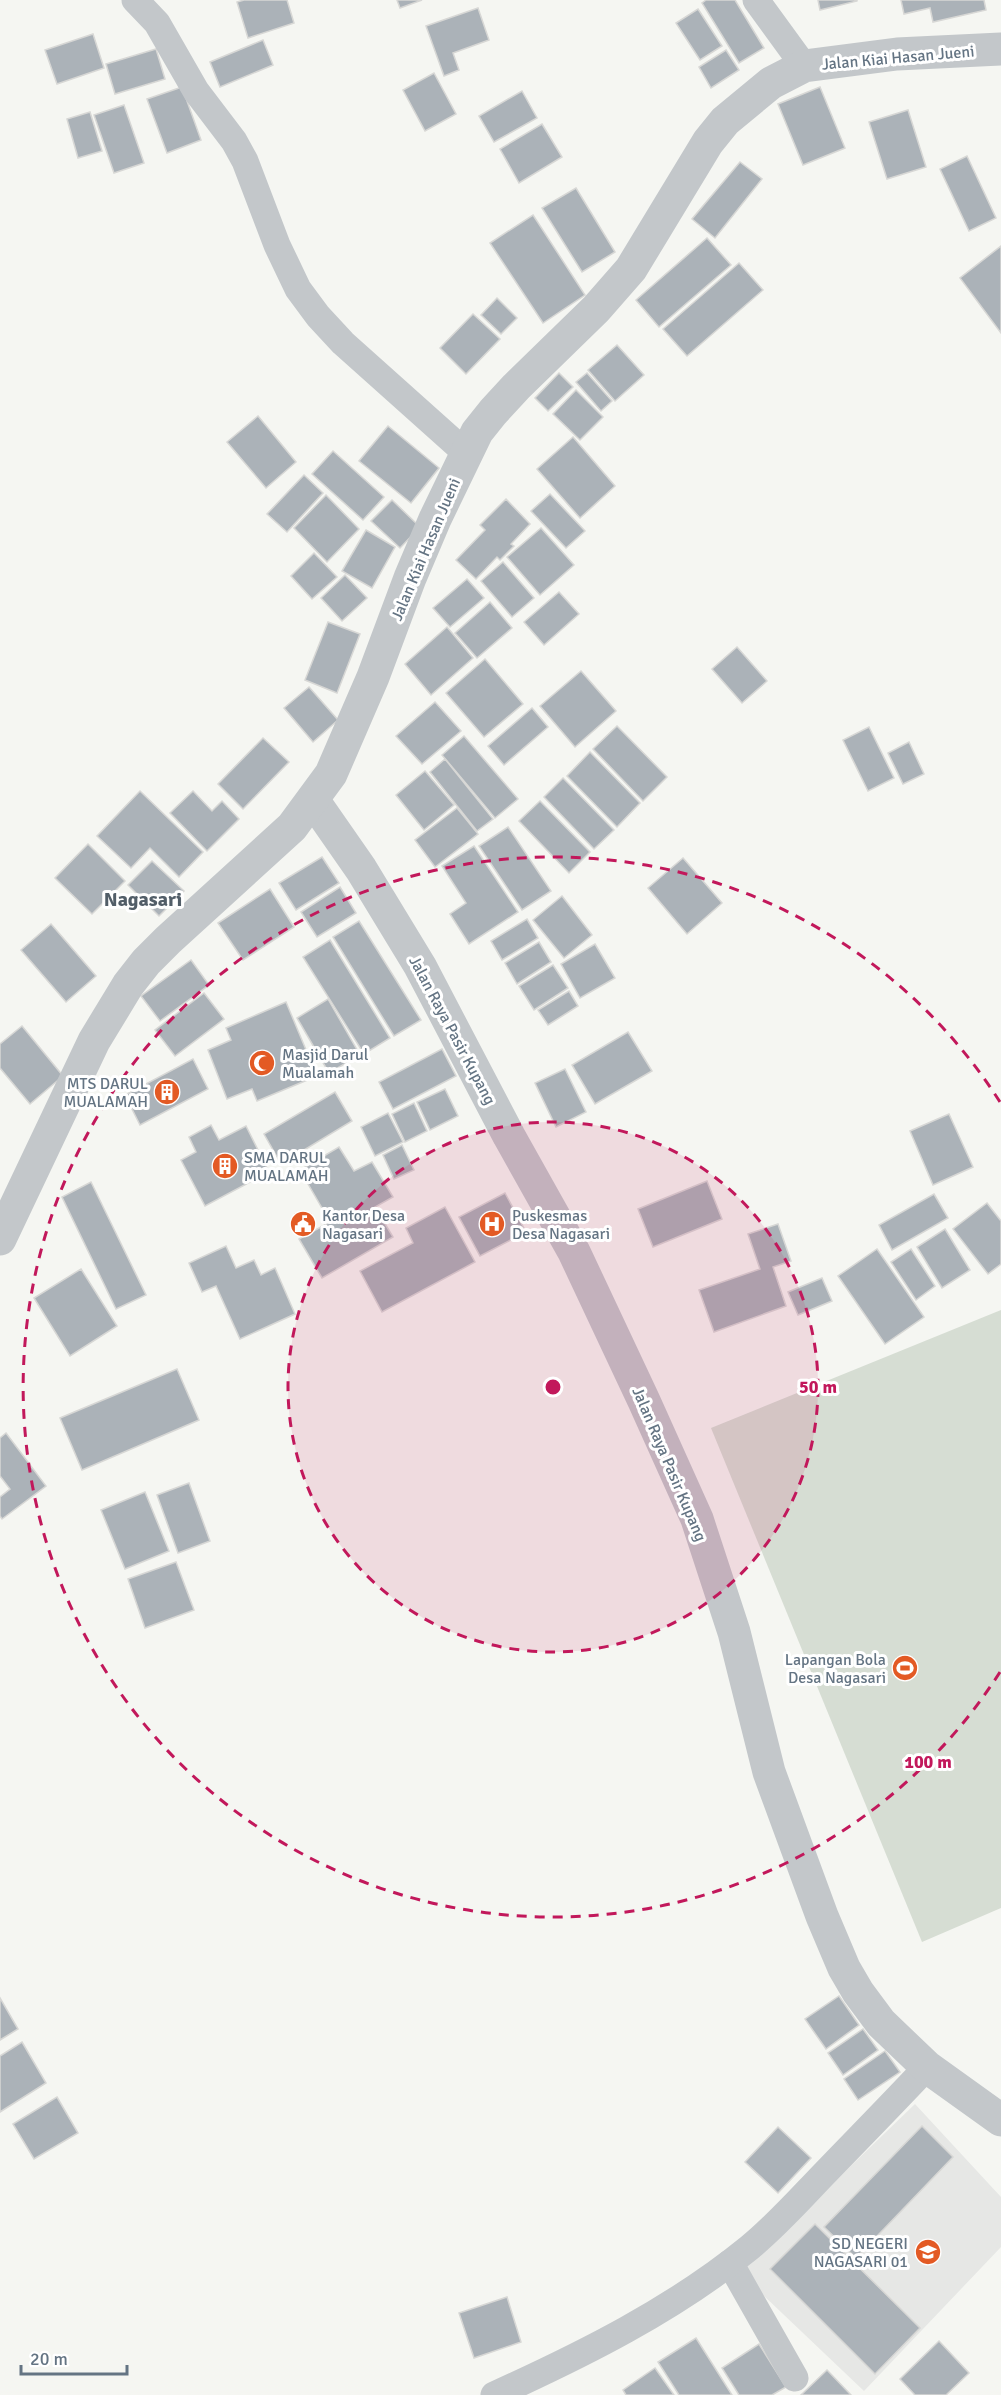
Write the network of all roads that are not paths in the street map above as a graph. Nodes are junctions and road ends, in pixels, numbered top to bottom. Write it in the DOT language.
graph roads {
  1 [pos="135,0"];
  2 [pos="756,0"];
  3 [pos="1001,49"];
  4 [pos="804,66"];
  5 [pos="466,453"];
  6 [pos="313,800"];
  7 [pos="0,1239"];
  8 [pos="927,2067"];
  9 [pos="1001,2120"];
  10 [pos="730,2263"];
  11 [pos="795,2378"];
  12 [pos="494,2395"];
  1 -- 5 [label="street"];
  2 -- 4 [label="street"];
  3 -- 4 [label="street, Jalan Kiai Hasan Jueni"];
  4 -- 5 [label="street, Jalan Kiai Hasan Jueni"];
  5 -- 6 [label="street, Jalan Kiai Hasan Jueni"];
  6 -- 7 [label="street, Jalan Kiai Hasan Jueni"];
  6 -- 8 [label="street, Jalan Raya Pasir Kupang"];
  8 -- 9 [label="street, Jalan Raya Pasir Kupang"];
  8 -- 10 [label="street"];
  10 -- 11 [label="street"];
  10 -- 12 [label="street"];
}
